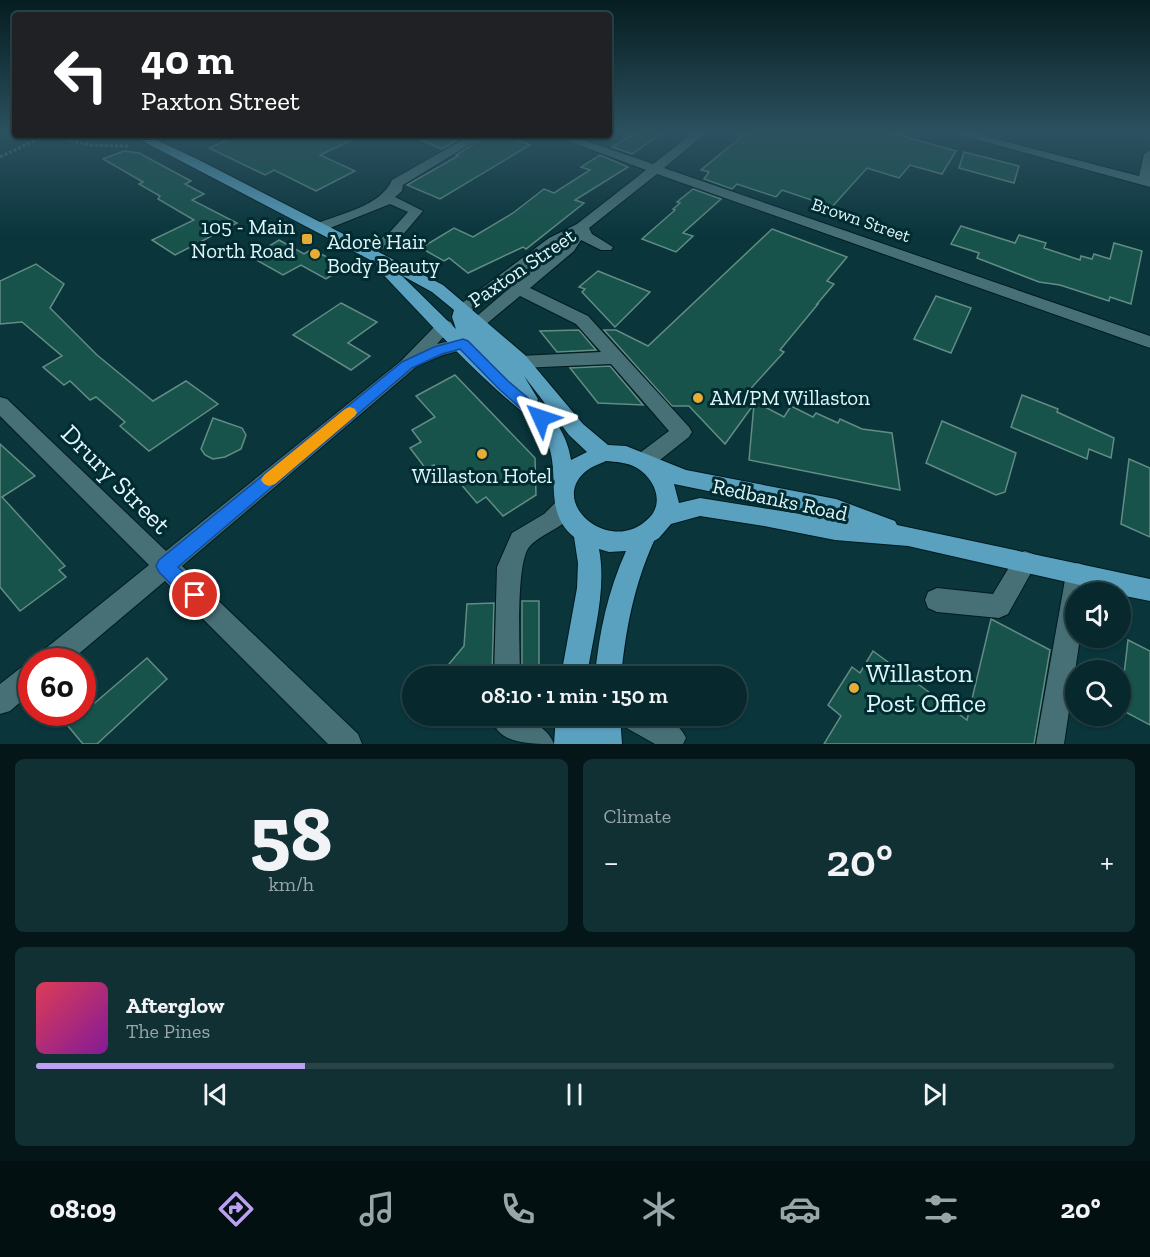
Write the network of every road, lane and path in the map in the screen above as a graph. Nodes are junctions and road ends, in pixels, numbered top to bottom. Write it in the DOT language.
graph roads {
  1 [pos="204,168"];
  2 [pos="423,168"];
  3 [pos="651,168"];
  4 [pos="1090,168"];
  5 [pos="1149,168"];
  6 [pos="655,169"];
  7 [pos="1147,183"];
  8 [pos="381,202"];
  9 [pos="320,227"];
  10 [pos="582,227"];
  11 [pos="606,247"];
  12 [pos="370,255"];
  13 [pos="519,288"];
  14 [pos="462,309"];
  15 [pos="478,322"];
  16 [pos="445,326"];
  17 [pos="1150,342"];
  18 [pos="463,344"];
  19 [pos="616,358"];
  20 [pos="520,362"];
  21 [pos="407,365"];
  22 [pos="0,404"];
  23 [pos="538,413"];
  24 [pos="604,453"];
  25 [pos="648,463"];
  26 [pos="564,498"];
  27 [pos="663,517"];
  28 [pos="584,532"];
  29 [pos="645,535"];
  30 [pos="908,536"];
  31 [pos="1025,562"];
  32 [pos="165,566"];
  33 [pos="1078,574"];
  34 [pos="1150,590"];
  35 [pos="937,600"];
  36 [pos="65,648"];
  37 [pos="507,666"];
  38 [pos="576,666"];
  39 [pos="608,666"];
  40 [pos="18,686"];
  41 [pos="0,701"];
  42 [pos="510,726"];
  43 [pos="569,726"];
  44 [pos="593,726"];
  45 [pos="607,726"];
  46 [pos="651,726"];
  47 [pos="672,738"];
  48 [pos="348,744"];
  49 [pos="540,744"];
  50 [pos="568,744"];
  51 [pos="592,744"];
  52 [pos="608,744"];
  53 [pos="1050,744"];
  1 -- 9 [label="main road"];
  2 -- 8 [label="street"];
  3 -- 6 [label="street, Brown Street"];
  4 -- 7 [label="street"];
  5 -- 7 [label="street"];
  6 -- 10 [label="street, Paxton Street"];
  6 -- 17 [label="street, Brown Street"];
  8 -- 9 [label="street"];
  8 -- 12 [label="street"];
  9 -- 12 [label="main road"];
  10 -- 11 [label="street"];
  10 -- 13 [label="street, Paxton Street"];
  10 -- 14 [label="street, Paxton Street"];
  12 -- 14 [label="main road"];
  12 -- 16 [label="main road"];
  13 -- 15 [label="street, Paxton Street"];
  13 -- 19 [label="street"];
  14 -- 15 [label="main road"];
  14 -- 23 [label="main road"];
  15 -- 20 [label="main road"];
  16 -- 18 [label="main road"];
  16 -- 21 [label="street"];
  18 -- 21 [label="street"];
  18 -- 23 [label="main road"];
  19 -- 20 [label="street"];
  19 -- 25 [label="street"];
  20 -- 24 [label="main road"];
  21 -- 32 [label="street"];
  22 -- 32 [label="street, Drury Street"];
  23 -- 26 [label="main road"];
  24 -- 25 [label="main road"];
  24 -- 26 [label="main road"];
  25 -- 27 [label="main road"];
  25 -- 30 [label="main road, Redbanks Road"];
  26 -- 28 [label="main road"];
  26 -- 37 [label="street"];
  27 -- 29 [label="main road"];
  27 -- 30 [label="main road, Redbanks Road"];
  28 -- 29 [label="main road"];
  28 -- 38 [label="main road"];
  29 -- 39 [label="main road"];
  30 -- 31 [label="main road, Redbanks Road"];
  31 -- 33 [label="main road, Redbanks Road"];
  31 -- 35 [label="street"];
  32 -- 36 [label="street"];
  32 -- 48 [label="street, Drury Street"];
  33 -- 34 [label="main road, Redbanks Road"];
  33 -- 53 [label="street"];
  40 -- 41 [label="street"];
  42 -- 49 [label="street"];
  43 -- 50 [label="main road"];
  44 -- 51 [label="main road"];
  45 -- 52 [label="main road"];
  46 -- 47 [label="street"];
}
